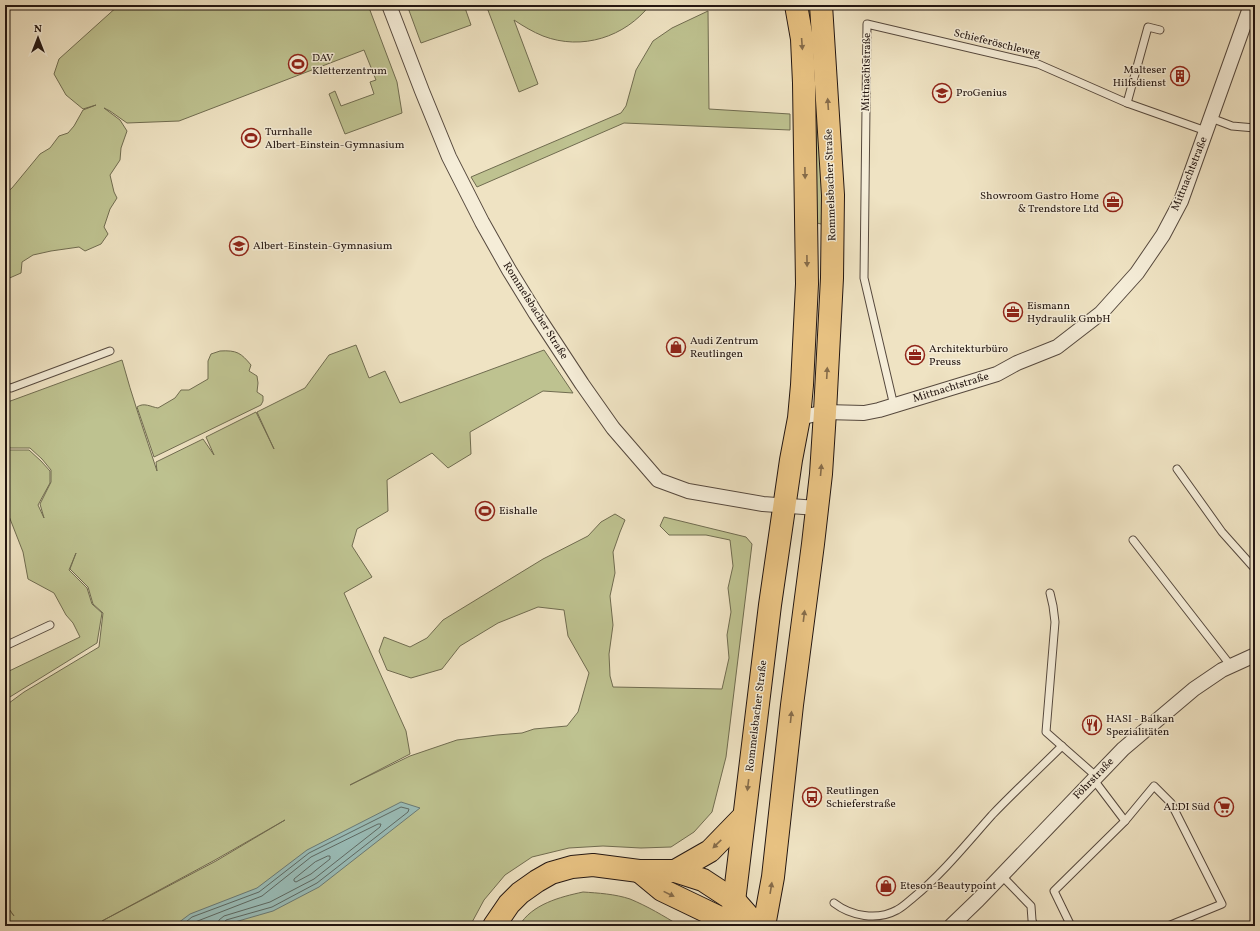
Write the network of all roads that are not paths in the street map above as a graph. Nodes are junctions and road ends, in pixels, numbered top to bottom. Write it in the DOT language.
graph roads {
  1 [pos="388,5"];
  2 [pos="796,5"];
  3 [pos="821,5"];
  4 [pos="1251,5"];
  5 [pos="868,24"];
  6 [pos="1160,30"];
  7 [pos="1127,103"];
  8 [pos="1209,125"];
  9 [pos="1255,128"];
  10 [pos="110,351"];
  11 [pos="5,387"];
  12 [pos="894,406"];
  13 [pos="825,412"];
  14 [pos="799,418"];
  15 [pos="1177,469"];
  16 [pos="785,505"];
  17 [pos="817,508"];
  18 [pos="1133,540"];
  19 [pos="1255,569"];
  20 [pos="1050,593"];
  21 [pos="50,625"];
  22 [pos="5,646"];
  23 [pos="1255,655"];
  24 [pos="1231,666"];
  25 [pos="1062,746"];
  26 [pos="1095,778"];
  27 [pos="744,816"];
  28 [pos="1125,821"];
  29 [pos="640,871"];
  30 [pos="675,871"];
  31 [pos="1001,875"];
  32 [pos="735,901"];
  33 [pos="834,903"];
  34 [pos="733,925"];
  35 [pos="494,926"];
  36 [pos="757,926"];
  37 [pos="764,926"];
  38 [pos="951,926"];
  39 [pos="1034,926"];
  40 [pos="1071,926"];
  41 [pos="1168,926"];
  1 -- 16 [label="street, Rommelsbacher Straße"];
  2 -- 14 [label="main road, Rommelsbacher Straße, one-way"];
  13 -- 3 [label="main road, Rommelsbacher Straße, one-way"];
  4 -- 8 [label="street, Mittnachtstraße"];
  5 -- 7 [label="lane, Schieferöschleweg"];
  5 -- 12 [label="lane, Mittnachtstraße"];
  6 -- 7 [label="lane"];
  7 -- 8 [label="lane, Schieferöschleweg"];
  8 -- 9 [label="lane, Schieferöschleweg"];
  8 -- 12 [label="street, Mittnachtstraße"];
  10 -- 11 [label="lane"];
  12 -- 13 [label="street, Mittnachtstraße"];
  13 -- 14 [label="street, Mittnachtstraße"];
  17 -- 13 [label="main road, Rommelsbacher Straße, one-way"];
  14 -- 16 [label="main road, Rommelsbacher Straße"];
  15 -- 19 [label="lane"];
  16 -- 17 [label="street, Rommelsbacher Straße"];
  16 -- 27 [label="main road, Rommelsbacher Straße, one-way"];
  37 -- 17 [label="main road, Rommelsbacher Straße, one-way"];
  18 -- 24 [label="lane"];
  20 -- 25 [label="lane"];
  21 -- 22 [label="lane"];
  23 -- 24 [label="street, Föhrstraße"];
  24 -- 26 [label="street, Föhrstraße"];
  25 -- 26 [label="lane"];
  25 -- 33 [label="lane"];
  26 -- 28 [label="lane"];
  26 -- 31 [label="street, Föhrstraße"];
  27 -- 30 [label="main road, one-way"];
  27 -- 32 [label="main road, Rommelsbacher Straße"];
  28 -- 40 [label="lane"];
  28 -- 41 [label="lane"];
  29 -- 30 [label="main road"];
  29 -- 34 [label="main road, one-way"];
  29 -- 35 [label="main road"];
  30 -- 32 [label="main road"];
  31 -- 38 [label="street, Föhrstraße"];
  31 -- 39 [label="lane"];
  32 -- 34 [label="main road, Rommelsbacher Straße"];
  32 -- 36 [label="main road"];
}
